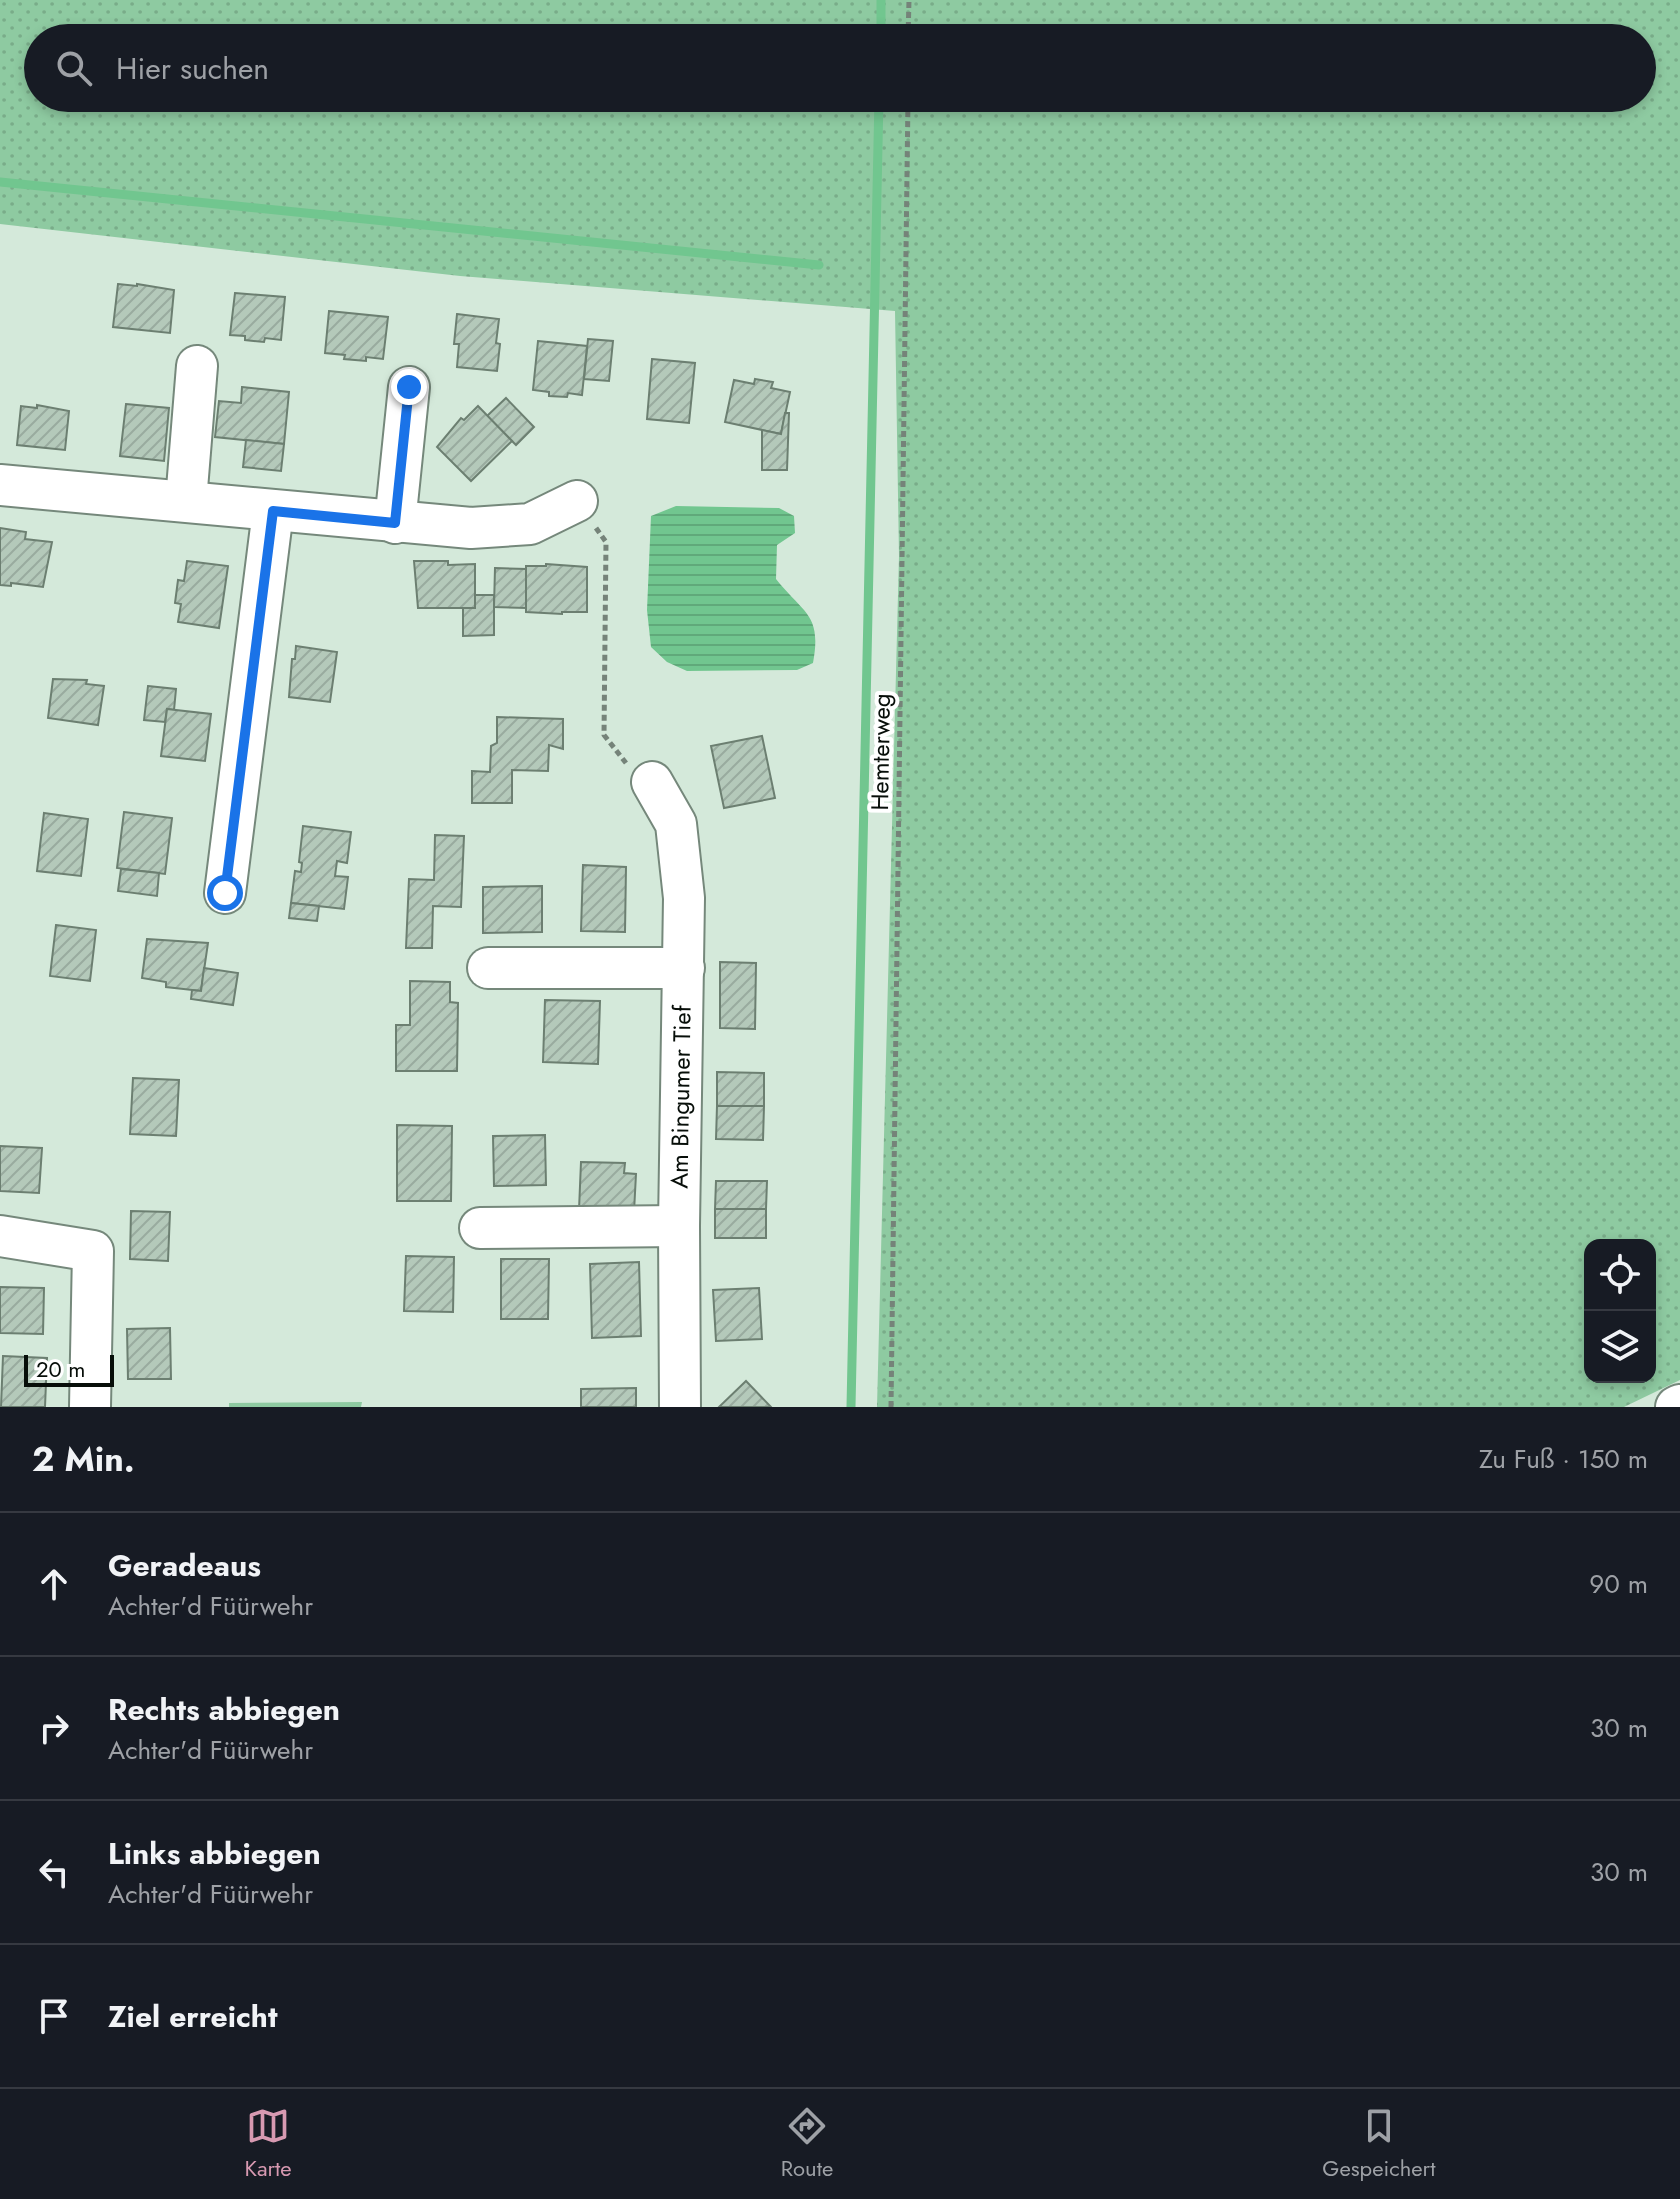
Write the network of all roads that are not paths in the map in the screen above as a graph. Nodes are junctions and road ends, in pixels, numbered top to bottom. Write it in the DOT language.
graph roads {
  1 [pos="197,366"];
  2 [pos="409,387"];
  3 [pos="0,485"];
  4 [pos="186,501"];
  5 [pos="577,501"];
  6 [pos="273,511"];
  7 [pos="395,523"];
  8 [pos="652,782"];
  9 [pos="225,893"];
  10 [pos="488,968"];
  11 [pos="684,968"];
  12 [pos="679,1226"];
  13 [pos="480,1228"];
  14 [pos="0,1236"];
  15 [pos="90,1407"];
  16 [pos="680,1407"];
  1 -- 4 [label="street"];
  2 -- 7 [label="street"];
  3 -- 4 [label="street"];
  4 -- 6 [label="street"];
  5 -- 7 [label="street"];
  6 -- 7 [label="street"];
  6 -- 9 [label="street"];
  8 -- 11 [label="street, Am Bingumer Tief"];
  10 -- 11 [label="street"];
  11 -- 12 [label="street, Am Bingumer Tief"];
  12 -- 13 [label="street"];
  12 -- 16 [label="street, Am Bingumer Tief"];
  14 -- 15 [label="street"];
}
